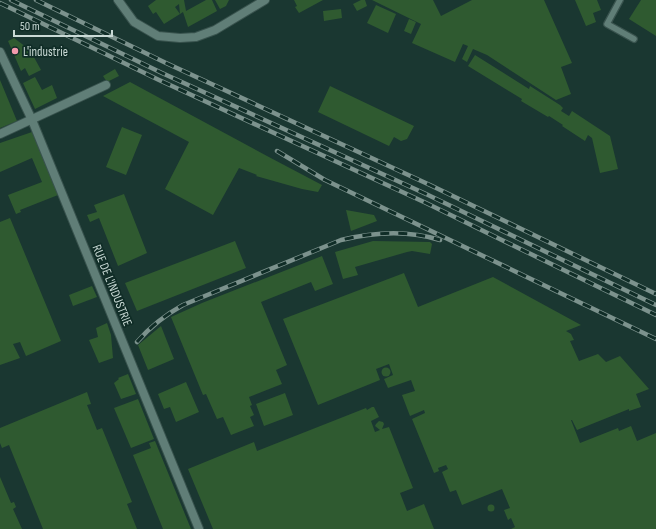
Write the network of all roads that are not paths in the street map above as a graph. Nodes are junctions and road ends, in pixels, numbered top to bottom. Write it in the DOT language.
graph roads {
  1 [pos="118,0"];
  2 [pos="265,0"];
  3 [pos="620,0"];
  4 [pos="254,3"];
  5 [pos="634,39"];
  6 [pos="0,52"];
  7 [pos="106,85"];
  8 [pos="32,120"];
  9 [pos="0,134"];
  10 [pos="199,529"];
  1 -- 4 [label="street"];
  2 -- 4 [label="street"];
  3 -- 5 [label="lane"];
  6 -- 8 [label="street, RUE DE L'INDUSTRIE"];
  7 -- 8 [label="street"];
  8 -- 9 [label="street"];
  8 -- 10 [label="street, RUE DE L'INDUSTRIE"];
}
